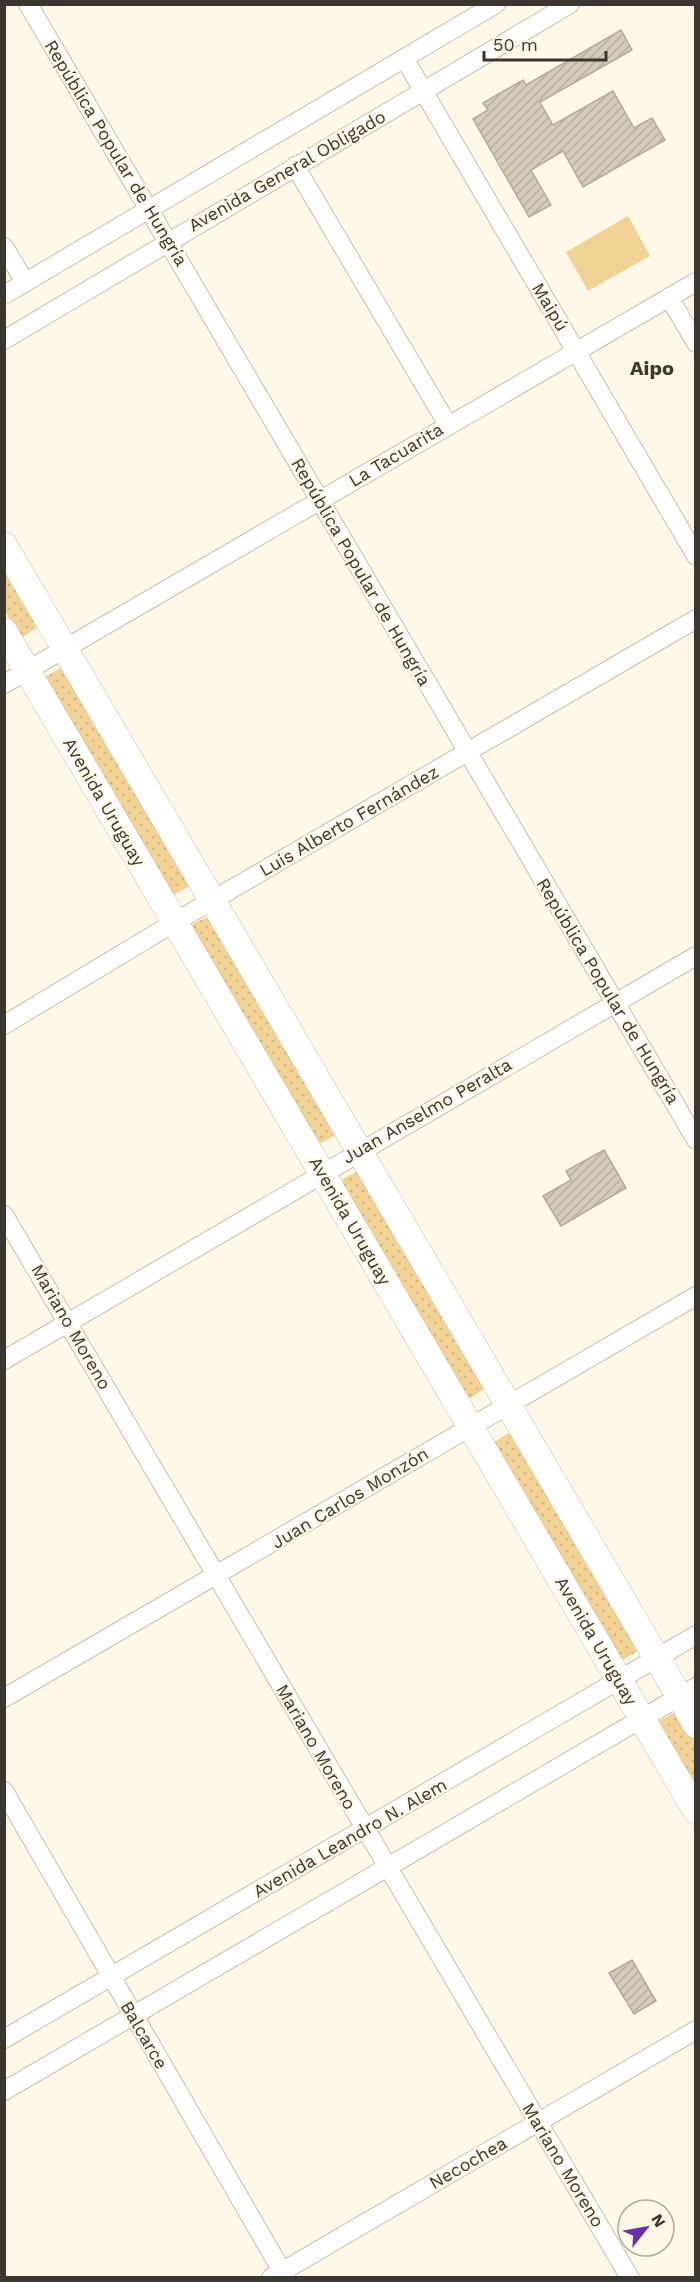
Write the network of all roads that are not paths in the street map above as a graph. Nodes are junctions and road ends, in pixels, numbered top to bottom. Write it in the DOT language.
graph roads {
  1 [pos="28,4"];
  2 [pos="496,4"];
  3 [pos="570,4"];
  4 [pos="404,58"];
  5 [pos="423,91"];
  6 [pos="295,166"];
  7 [pos="148,209"];
  8 [pos="168,241"];
  9 [pos="4,247"];
  10 [pos="25,282"];
  11 [pos="696,282"];
  12 [pos="4,295"];
  13 [pos="669,297"];
  14 [pos="4,340"];
  15 [pos="696,343"];
  16 [pos="576,351"];
  17 [pos="448,425"];
  18 [pos="319,501"];
  19 [pos="4,545"];
  20 [pos="696,556"];
  21 [pos="696,619"];
  22 [pos="4,631"];
  23 [pos="65,649"];
  24 [pos="27,670"];
  25 [pos="4,684"];
  26 [pos="466,753"];
  27 [pos="212,900"];
  28 [pos="175,922"];
  29 [pos="696,956"];
  30 [pos="614,1003"];
  31 [pos="4,1025"];
  32 [pos="696,1140"];
  33 [pos="359,1151"];
  34 [pos="321,1173"];
  35 [pos="4,1215"];
  36 [pos="696,1296"];
  37 [pos="69,1323"];
  38 [pos="4,1360"];
  39 [pos="508,1405"];
  40 [pos="470,1427"];
  41 [pos="216,1578"];
  42 [pos="696,1635"];
  43 [pos="656,1658"];
  44 [pos="618,1680"];
  45 [pos="687,1692"];
  46 [pos="4,1698"];
  47 [pos="642,1719"];
  48 [pos="696,1725"];
  49 [pos="4,1791"];
  50 [pos="696,1812"];
  51 [pos="364,1830"];
  52 [pos="387,1868"];
  53 [pos="111,1978"];
  54 [pos="133,2016"];
  55 [pos="696,2030"];
  56 [pos="4,2039"];
  57 [pos="4,2091"];
  58 [pos="538,2122"];
  59 [pos="280,2275"];
  60 [pos="630,2277"];
  1 -- 7 [label="street, República Popular de Hungría"];
  2 -- 4 [label="street, Avenida General Obligado"];
  3 -- 5 [label="street, Avenida General Obligado"];
  4 -- 5 [label="street, Maipú"];
  4 -- 7 [label="street, Avenida General Obligado"];
  5 -- 6 [label="street, Avenida General Obligado"];
  5 -- 16 [label="street, Maipú"];
  6 -- 8 [label="street, Avenida General Obligado"];
  6 -- 17 [label="street"];
  7 -- 8 [label="street, República Popular de Hungría"];
  7 -- 10 [label="street, Avenida General Obligado"];
  8 -- 14 [label="street, Avenida General Obligado"];
  8 -- 18 [label="street, República Popular de Hungría"];
  9 -- 10 [label="street"];
  10 -- 12 [label="street, Avenida General Obligado"];
  11 -- 13 [label="street, La Tacuarita"];
  13 -- 15 [label="street"];
  13 -- 16 [label="street, La Tacuarita"];
  16 -- 17 [label="street, La Tacuarita"];
  16 -- 20 [label="street, Maipú"];
  17 -- 18 [label="street, La Tacuarita"];
  18 -- 23 [label="street, La Tacuarita"];
  18 -- 26 [label="street, República Popular de Hungría"];
  19 -- 23 [label="street"];
  21 -- 26 [label="street, Luis Alberto Fernández"];
  22 -- 24 [label="street, Avenida Uruguay"];
  23 -- 24 [label="street, La Tacuarita"];
  23 -- 27 [label="street"];
  24 -- 25 [label="street, La Tacuarita"];
  24 -- 28 [label="street, Avenida Uruguay"];
  26 -- 27 [label="street, Luis Alberto Fernández"];
  26 -- 30 [label="street, República Popular de Hungría"];
  27 -- 28 [label="street, Luis Alberto Fernández"];
  27 -- 33 [label="street"];
  28 -- 31 [label="street, Luis Alberto Fernández"];
  28 -- 34 [label="street, Avenida Uruguay"];
  29 -- 30 [label="street, Juan Anselmo Peralta"];
  30 -- 32 [label="street, República Popular de Hungría"];
  30 -- 33 [label="street, Juan Anselmo Peralta"];
  33 -- 34 [label="street, Juan Anselmo Peralta"];
  33 -- 39 [label="street"];
  34 -- 37 [label="street, Juan Anselmo Peralta"];
  34 -- 40 [label="street, Avenida Uruguay"];
  35 -- 37 [label="street, Mariano Moreno"];
  36 -- 39 [label="street, Juan Carlos Monzón"];
  37 -- 38 [label="street, Juan Anselmo Peralta"];
  37 -- 41 [label="street, Mariano Moreno"];
  39 -- 40 [label="street, Juan Carlos Monzón"];
  39 -- 43 [label="street"];
  40 -- 41 [label="street, Juan Carlos Monzón"];
  40 -- 44 [label="street, Avenida Uruguay"];
  41 -- 46 [label="street, Juan Carlos Monzón"];
  41 -- 51 [label="street, Mariano Moreno"];
  42 -- 43 [label="street, Avenida Leandro N. Alem"];
  43 -- 44 [label="street, Avenida Leandro N. Alem"];
  43 -- 45 [label="street"];
  44 -- 47 [label="street, Avenida Uruguay"];
  44 -- 51 [label="street, Avenida Leandro N. Alem"];
  45 -- 47 [label="street"];
  45 -- 48 [label="street"];
  47 -- 50 [label="street, Avenida Uruguay"];
  47 -- 52 [label="street"];
  49 -- 53 [label="street, Balcarce"];
  51 -- 52 [label="street, Mariano Moreno"];
  51 -- 53 [label="street, Avenida Leandro N. Alem"];
  52 -- 54 [label="street"];
  52 -- 58 [label="street, Mariano Moreno"];
  53 -- 54 [label="street, Balcarce"];
  53 -- 56 [label="street, Avenida Leandro N. Alem"];
  54 -- 57 [label="street"];
  54 -- 59 [label="street, Balcarce"];
  55 -- 58 [label="street, Necochea"];
  58 -- 59 [label="street, Necochea"];
  58 -- 60 [label="street, Mariano Moreno"];
}
